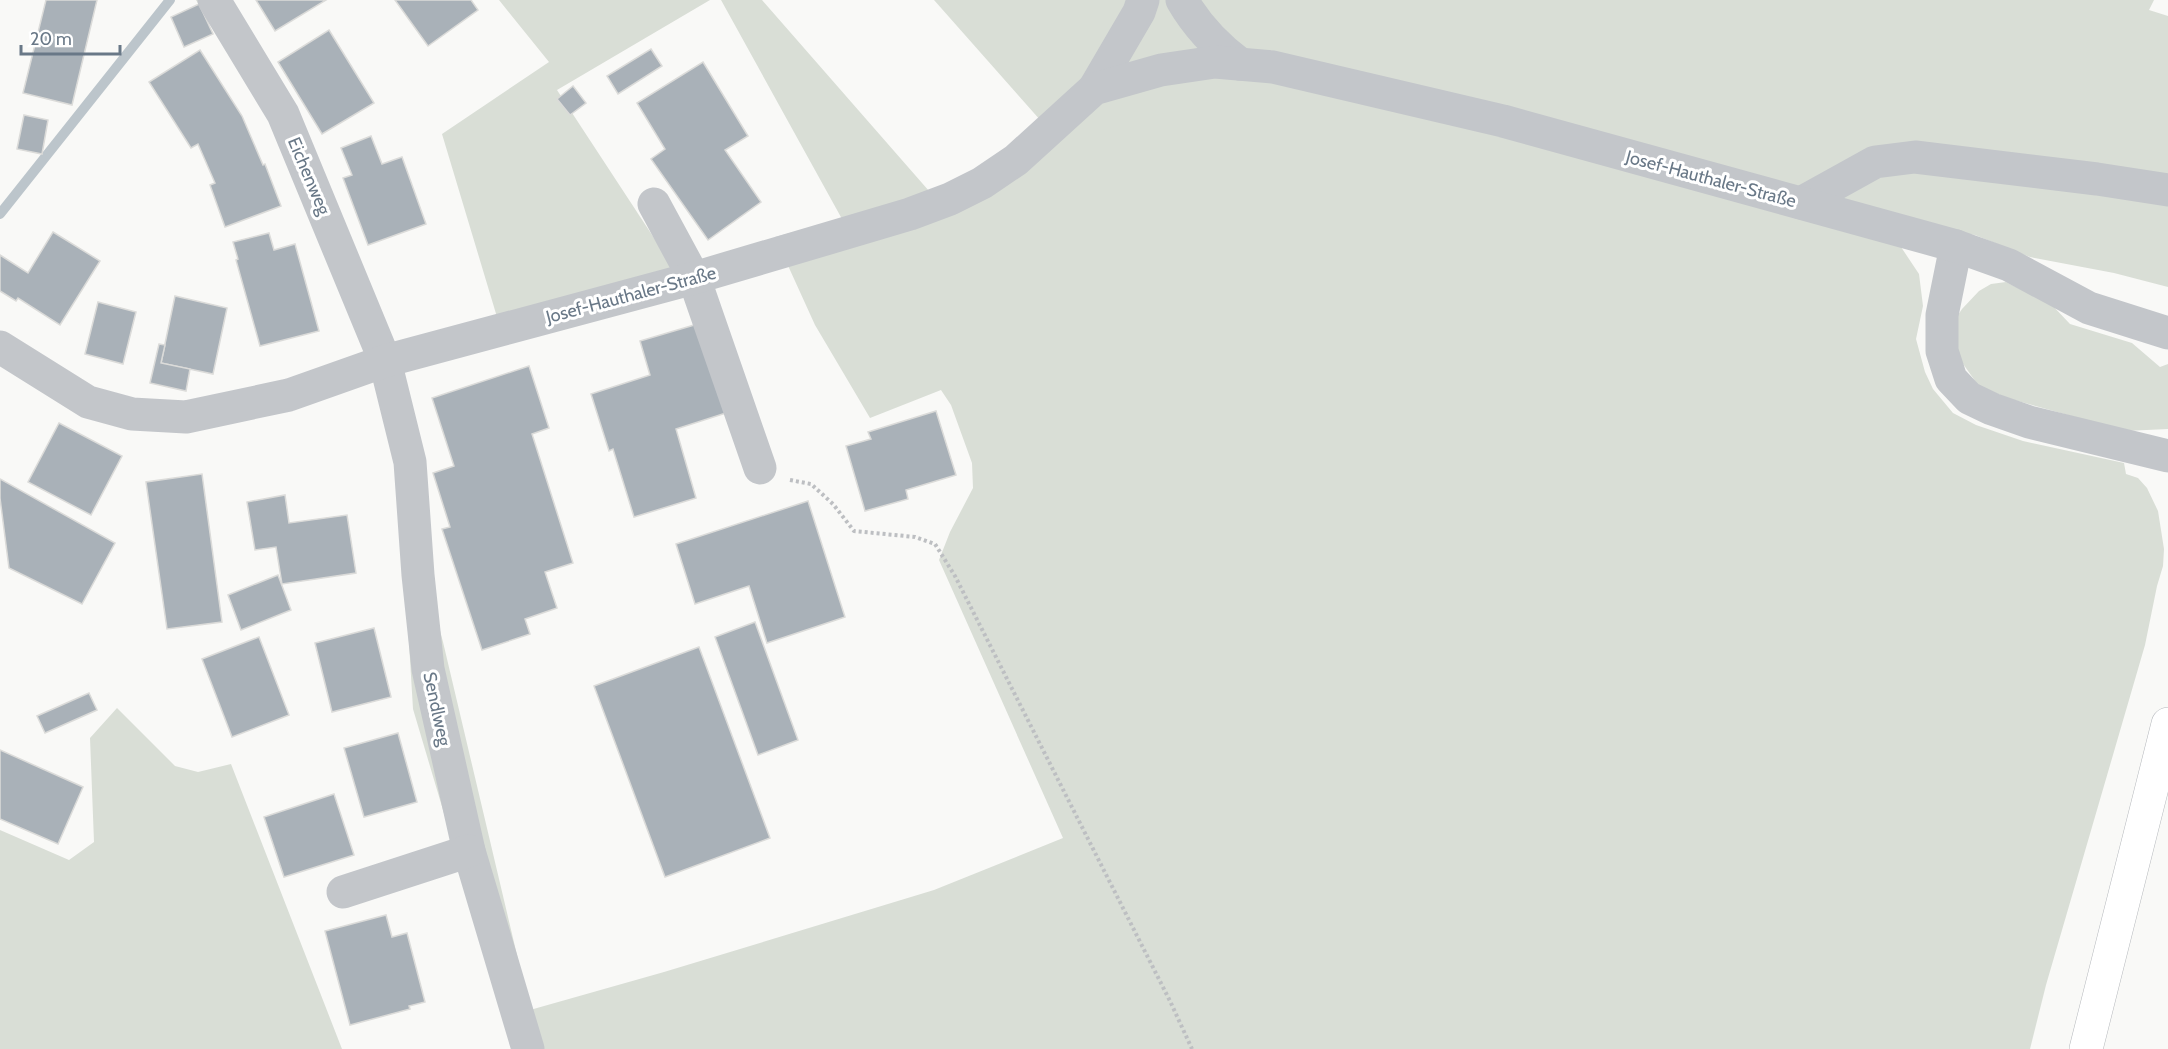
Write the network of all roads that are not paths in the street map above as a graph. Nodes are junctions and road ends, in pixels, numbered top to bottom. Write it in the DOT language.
graph roads {
  1 [pos="214,0"];
  2 [pos="1143,0"];
  3 [pos="1182,0"];
  4 [pos="1240,64"];
  5 [pos="1094,89"];
  6 [pos="2168,190"];
  7 [pos="1801,203"];
  8 [pos="654,204"];
  9 [pos="1956,246"];
  10 [pos="694,278"];
  11 [pos="2168,333"];
  12 [pos="0,347"];
  13 [pos="386,362"];
  14 [pos="2168,456"];
  15 [pos="760,468"];
  16 [pos="2168,724"];
  17 [pos="469,851"];
  18 [pos="343,892"];
  19 [pos="528,1049"];
  20 [pos="2086,1049"];
  1 -- 13 [label="street, Eichenweg"];
  2 -- 5 [label="street"];
  3 -- 4 [label="street"];
  4 -- 5 [label="street, Josef-Hauthaler-Straße"];
  4 -- 7 [label="street, Josef-Hauthaler-Straße"];
  5 -- 10 [label="street, Josef-Hauthaler-Straße"];
  6 -- 7 [label="street"];
  7 -- 9 [label="street, Josef-Hauthaler-Straße"];
  8 -- 10 [label="street"];
  9 -- 11 [label="street, Josef-Hauthaler-Straße"];
  9 -- 14 [label="street"];
  10 -- 13 [label="street, Josef-Hauthaler-Straße"];
  10 -- 15 [label="street"];
  12 -- 13 [label="street, Josef-Hauthaler-Straße"];
  13 -- 17 [label="street, Sendlweg"];
  16 -- 20 [label="highway"];
  17 -- 18 [label="street"];
  17 -- 19 [label="street, Sendlweg"];
}
